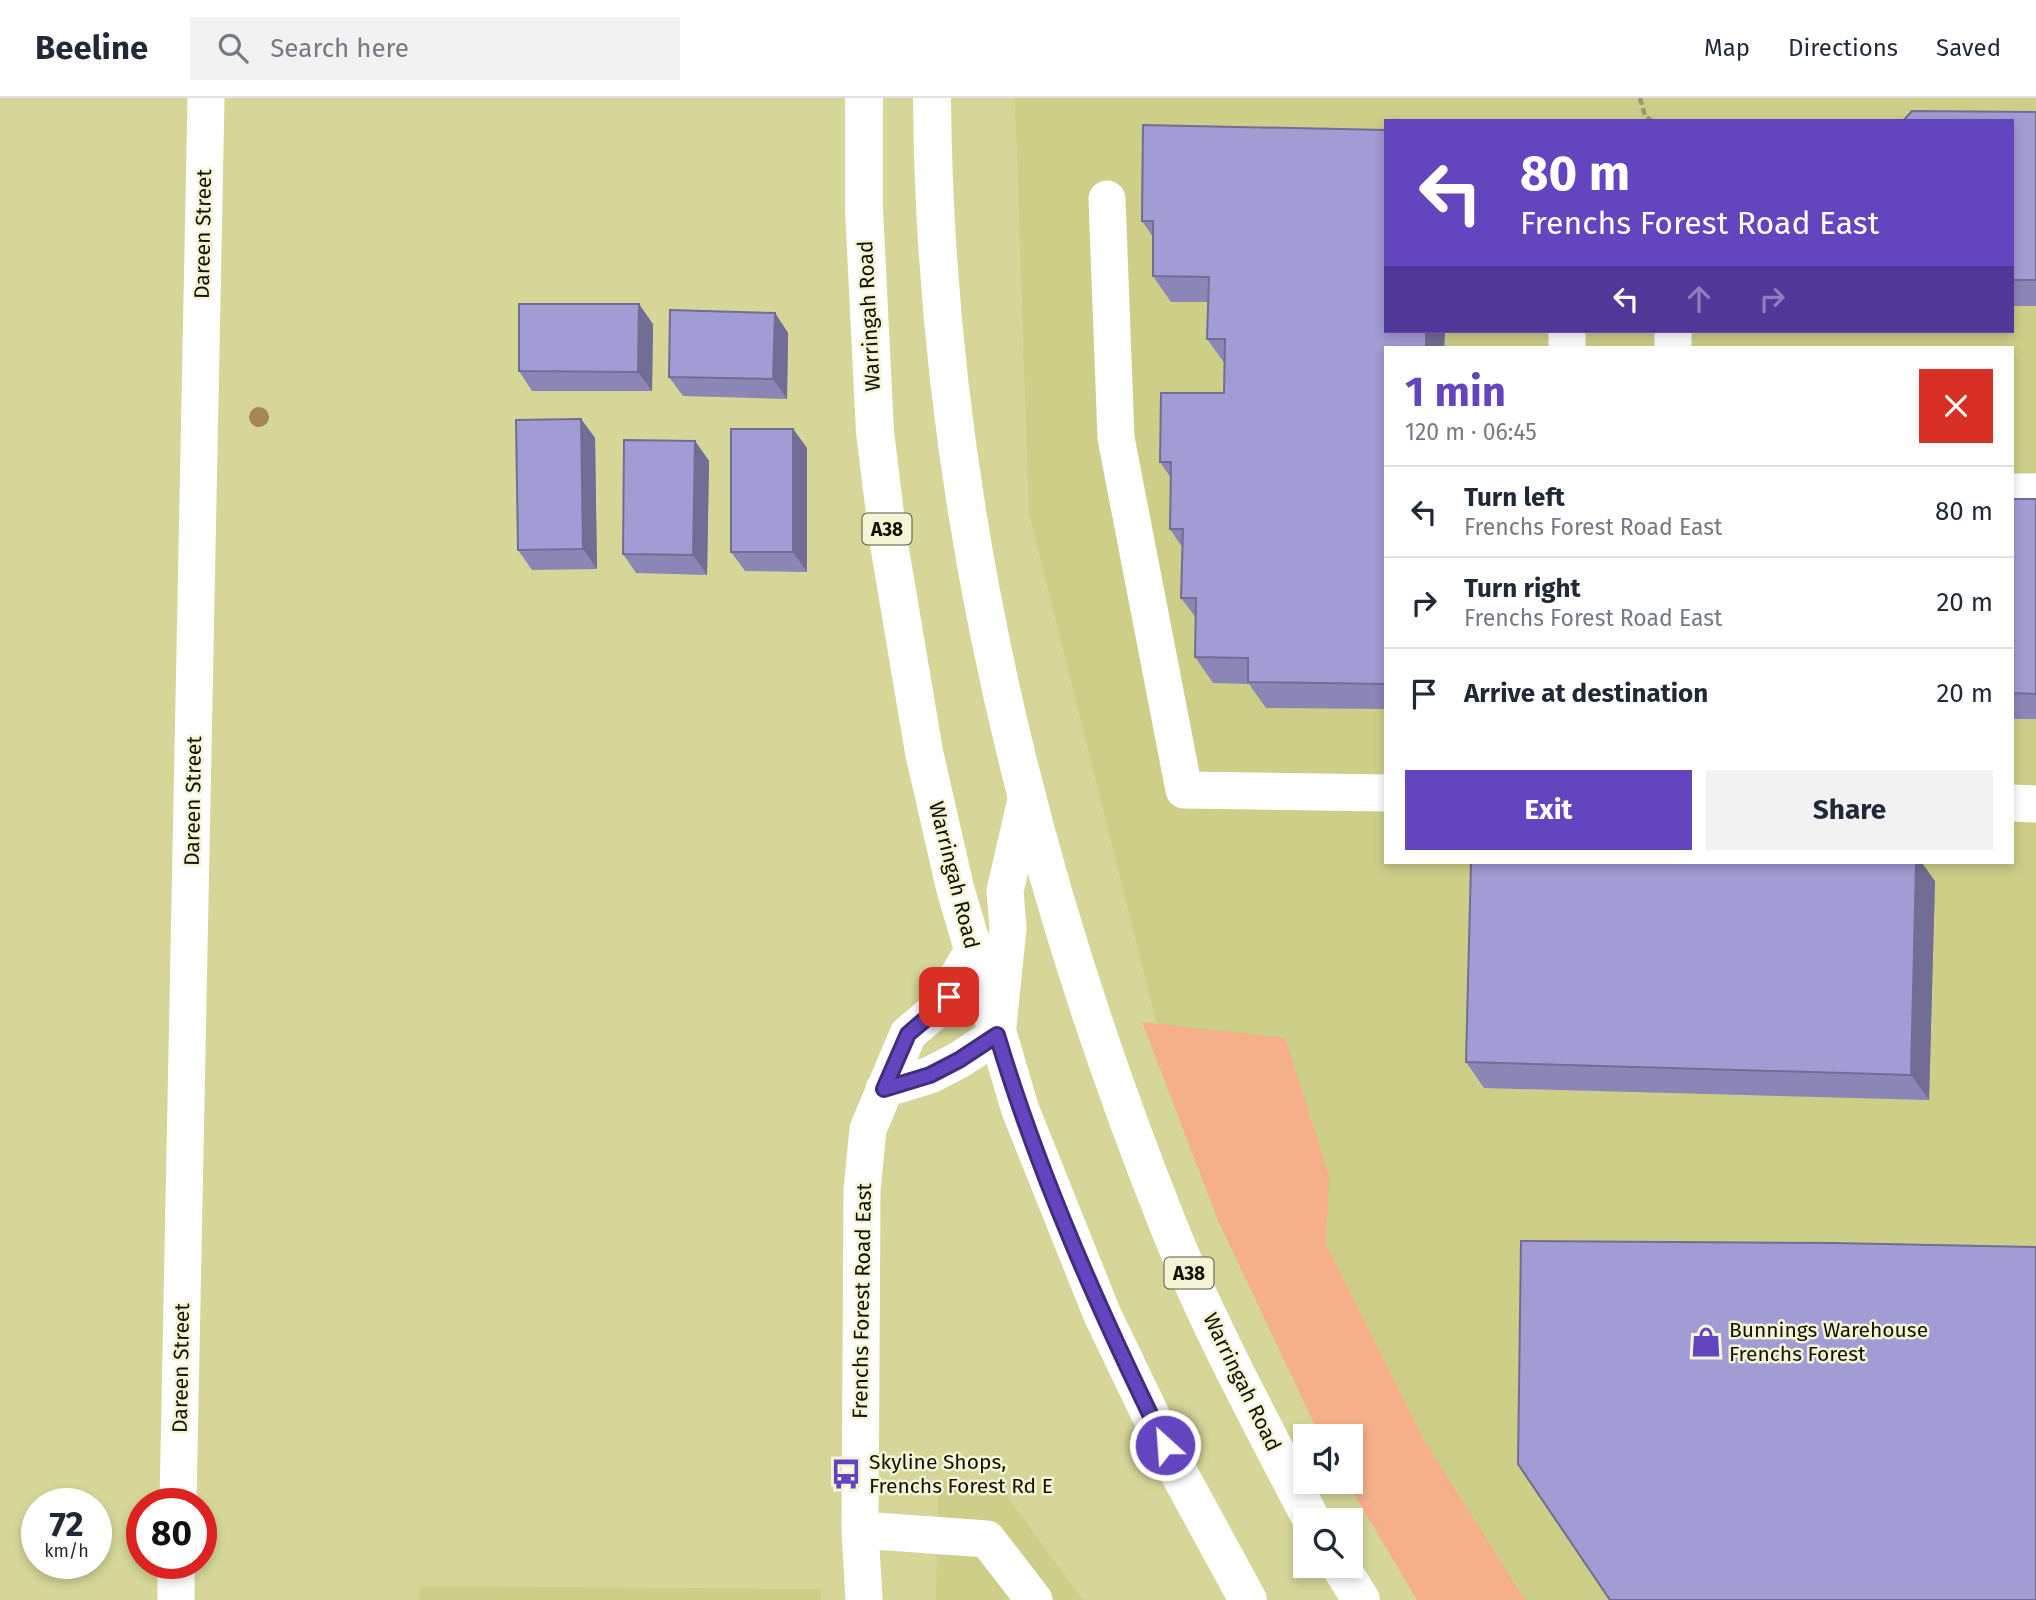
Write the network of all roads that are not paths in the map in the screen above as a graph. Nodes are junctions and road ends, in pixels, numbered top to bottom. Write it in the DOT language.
graph roads {
  1 [pos="206,98"];
  2 [pos="864,98"];
  3 [pos="932,98"];
  4 [pos="1107,199"];
  5 [pos="2014,492"];
  6 [pos="2036,492"];
  7 [pos="1384,793"];
  8 [pos="1026,800"];
  9 [pos="2014,803"];
  10 [pos="2036,804"];
  11 [pos="972,952"];
  12 [pos="997,1035"];
  13 [pos="884,1089"];
  14 [pos="178,1488"];
  15 [pos="1305,1508"];
  16 [pos="860,1530"];
  17 [pos="1347,1578"];
  18 [pos="176,1579"];
  19 [pos="176,1600"];
  20 [pos="864,1600"];
  21 [pos="1034,1600"];
  22 [pos="1248,1600"];
  23 [pos="1361,1600"];
  1 -- 14 [label="street, Dareen Street"];
  2 -- 11 [label="highway, Warringah Road / A38"];
  3 -- 8 [label="highway, Warringah Road / A38"];
  4 -- 7 [label="street"];
  5 -- 6 [label="street"];
  8 -- 12 [label="street"];
  8 -- 15 [label="highway, Warringah Road / A38"];
  9 -- 10 [label="street"];
  11 -- 12 [label="highway, Warringah Road / A38"];
  11 -- 13 [label="street, Frenchs Forest Road East"];
  12 -- 13 [label="street"];
  12 -- 22 [label="highway, Warringah Road / A38"];
  13 -- 16 [label="street, Frenchs Forest Road East"];
  16 -- 20 [label="street, Frenchs Forest Road East"];
  16 -- 21 [label="street"];
  17 -- 23 [label="highway"];
  18 -- 19 [label="street"];
}
